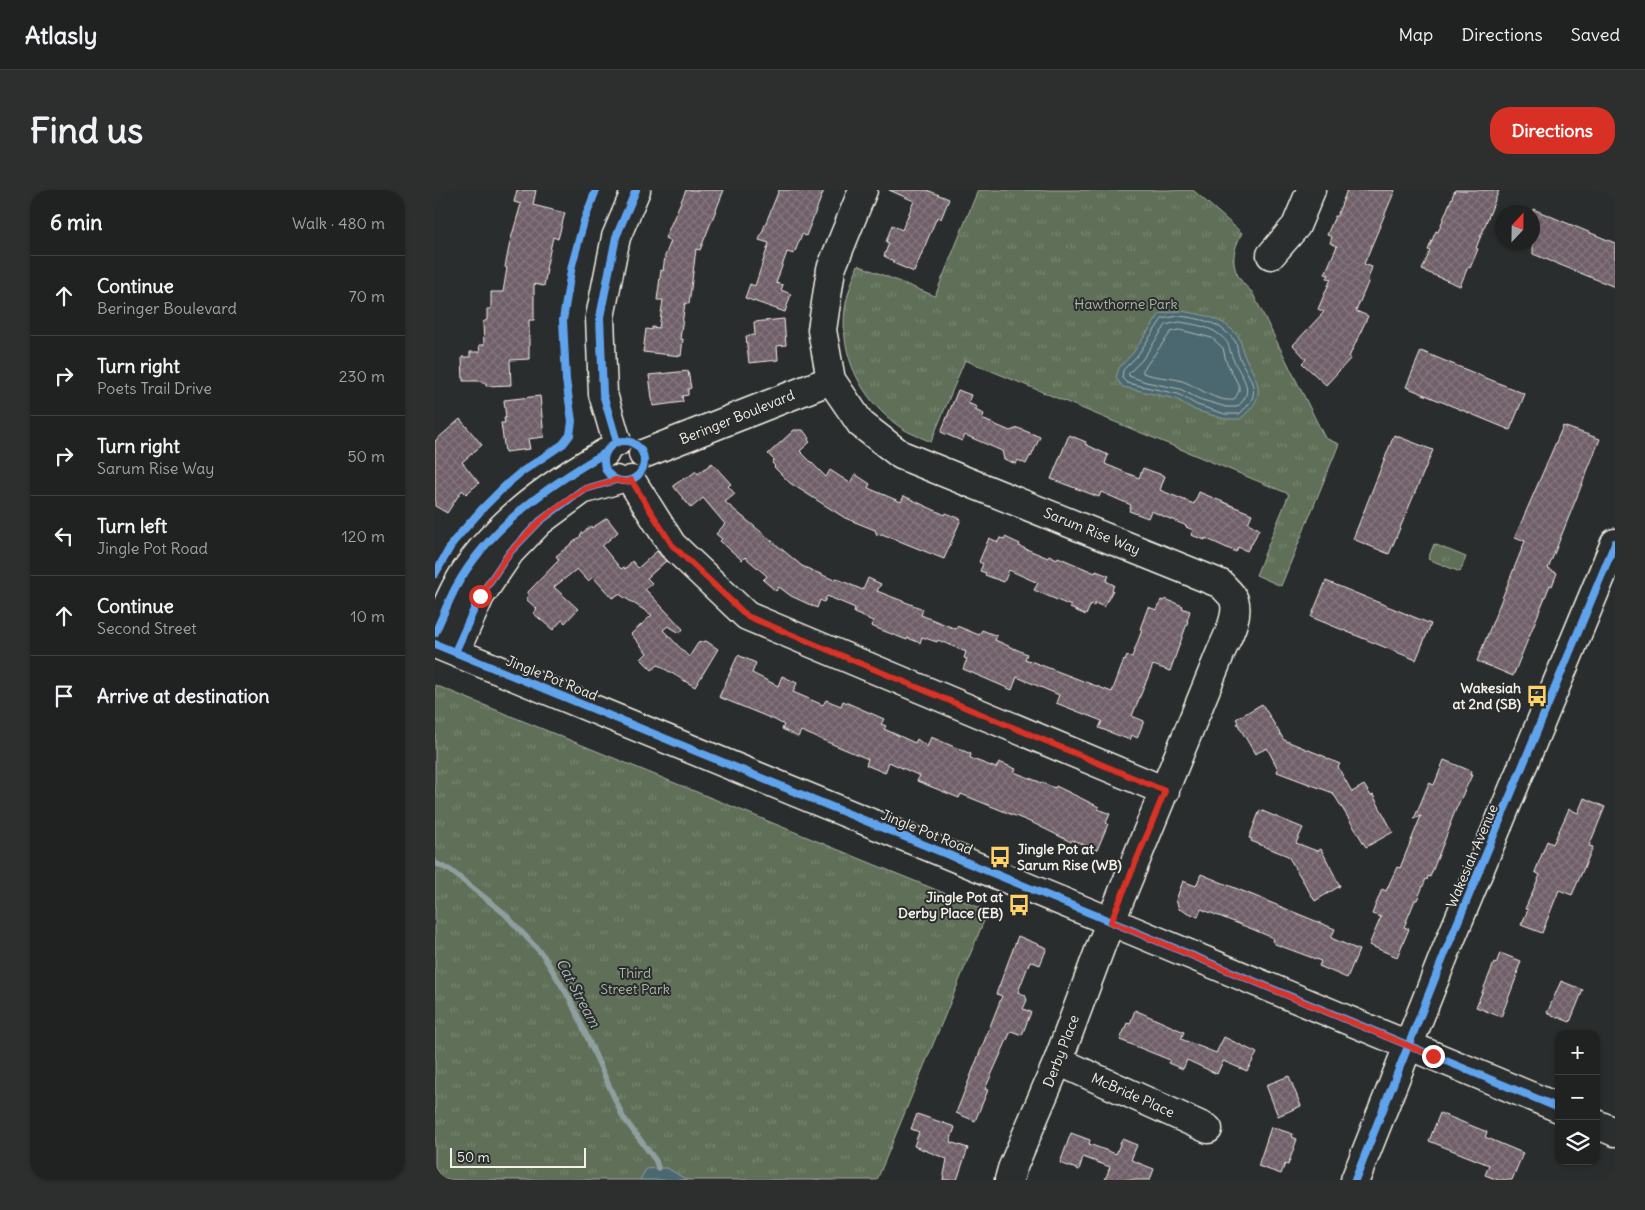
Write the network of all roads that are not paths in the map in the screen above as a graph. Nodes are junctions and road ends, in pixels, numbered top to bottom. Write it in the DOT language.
graph roads {
  1 [pos="636,190"];
  2 [pos="863,190"];
  3 [pos="1311,190"];
  4 [pos="1271,255"];
  5 [pos="831,380"];
  6 [pos="611,448"];
  7 [pos="643,454"];
  8 [pos="624,480"];
  9 [pos="1615,543"];
  10 [pos="435,633"];
  11 [pos="445,648"];
  12 [pos="1165,791"];
  13 [pos="1111,922"];
  14 [pos="1409,1046"];
  15 [pos="1058,1061"];
  16 [pos="1555,1106"];
  17 [pos="1600,1126"];
  18 [pos="1208,1129"];
  19 [pos="1615,1132"];
  20 [pos="1009,1180"];
  21 [pos="1355,1180"];
  1 -- 6 [label="street"];
  2 -- 5 [label="street, Sarum Rise Way"];
  3 -- 4 [label="street"];
  5 -- 7 [label="street, Beringer Boulevard"];
  5 -- 12 [label="street, Sarum Rise Way"];
  6 -- 7 [label="street"];
  6 -- 8 [label="street"];
  6 -- 10 [label="street"];
  7 -- 8 [label="street"];
  8 -- 11 [label="street"];
  8 -- 12 [label="street"];
  9 -- 14 [label="street, Wakesiah Avenue"];
  11 -- 13 [label="street, Jingle Pot Road"];
  12 -- 13 [label="street, Sarum Rise Way"];
  13 -- 14 [label="street, Jingle Pot Road"];
  13 -- 15 [label="street, Derby Place"];
  14 -- 16 [label="street, Jingle Pot Road"];
  14 -- 21 [label="street, Wakesiah Avenue"];
  15 -- 18 [label="street, McBride Place"];
  15 -- 20 [label="street, Derby Place"];
  17 -- 19 [label="street"];
}
